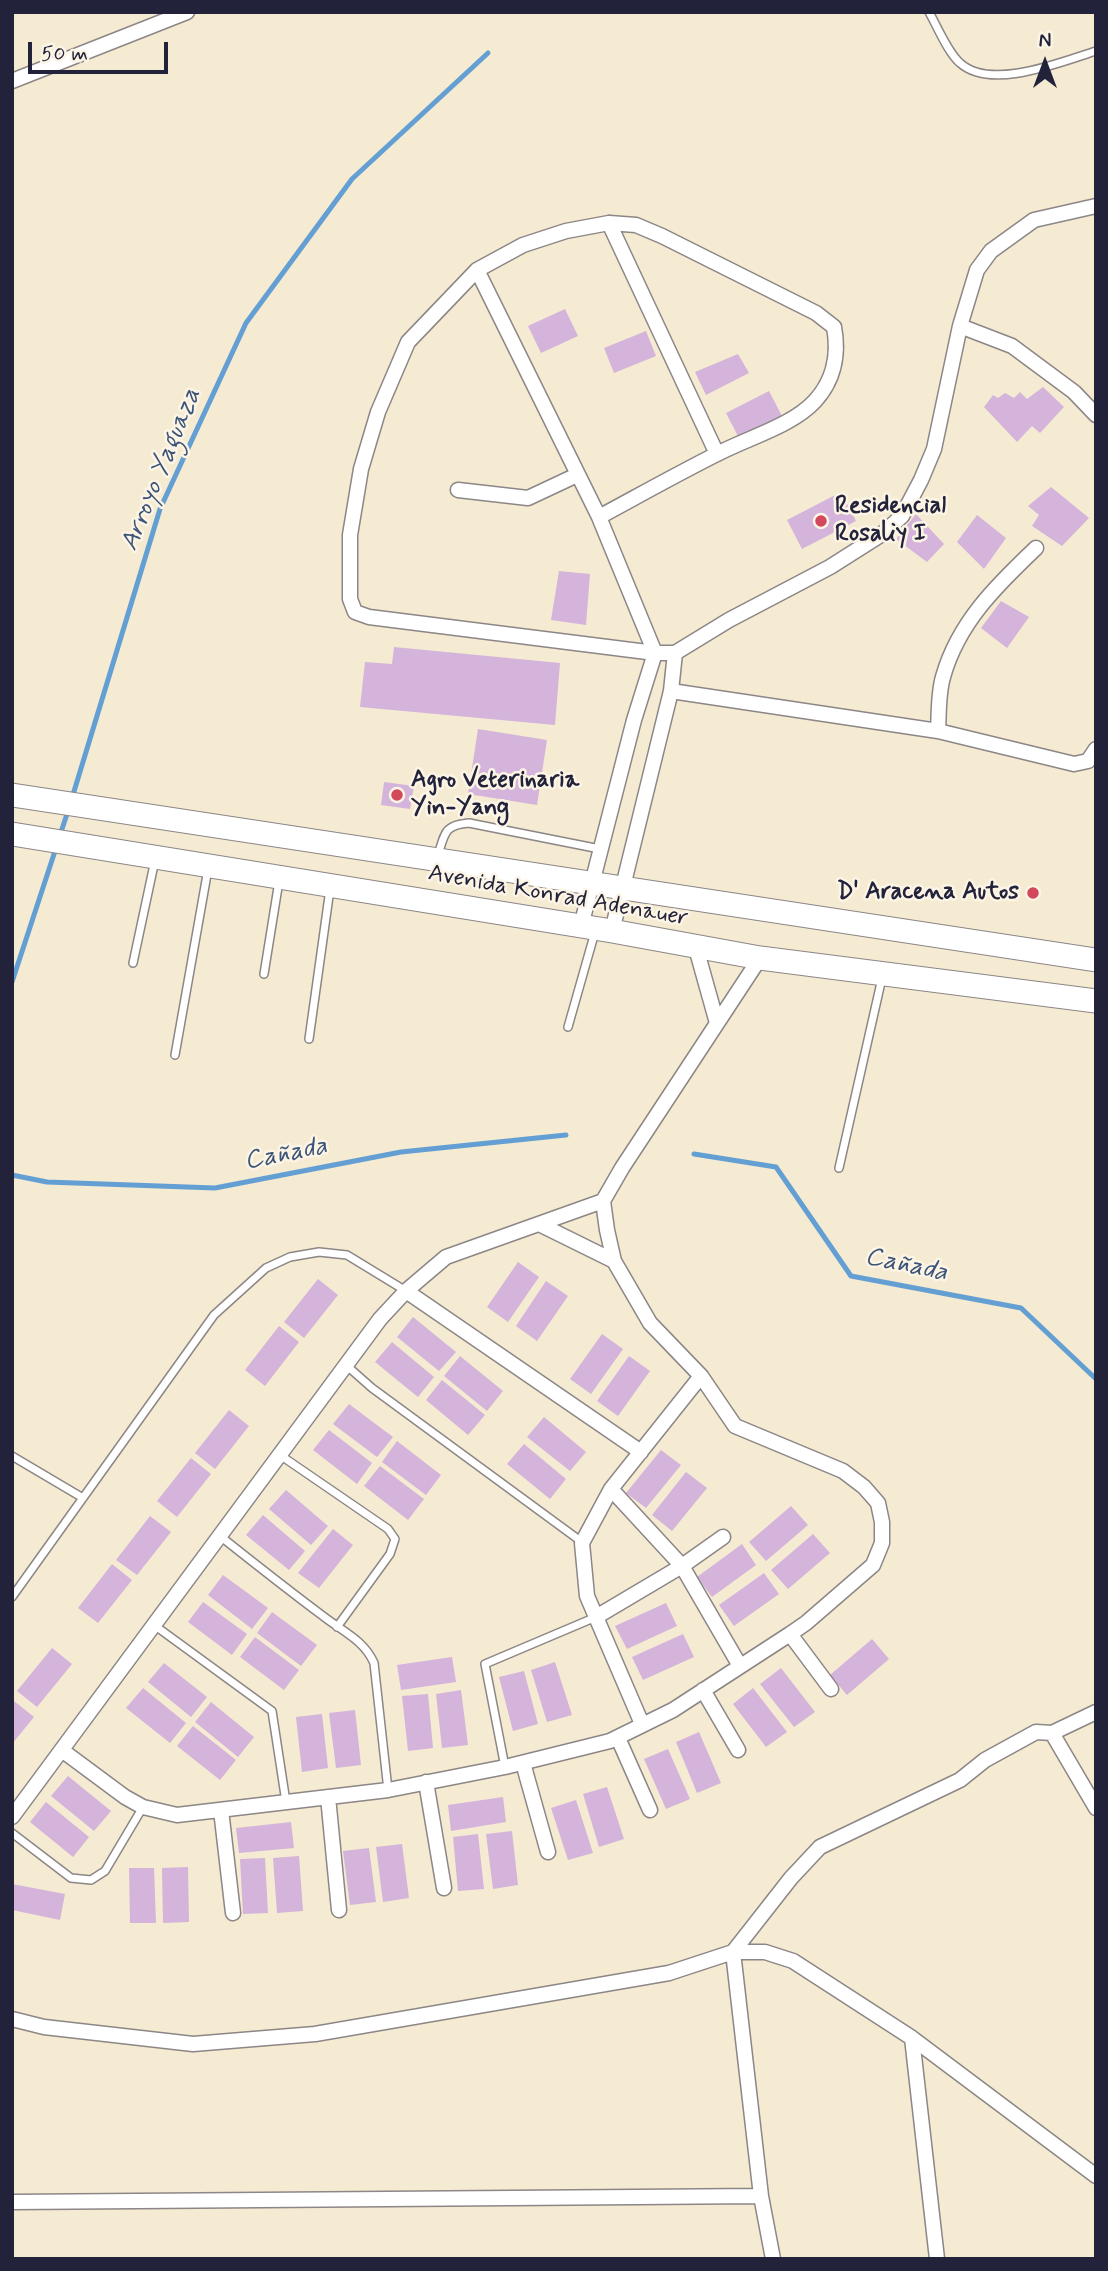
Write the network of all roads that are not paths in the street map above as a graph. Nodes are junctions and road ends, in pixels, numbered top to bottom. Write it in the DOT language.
graph roads {
  1 [pos="187,12"];
  2 [pos="929,12"];
  3 [pos="1096,51"];
  4 [pos="12,81"];
  5 [pos="1096,206"];
  6 [pos="610,223"];
  7 [pos="477,270"];
  8 [pos="960,326"];
  9 [pos="1096,415"];
  10 [pos="717,454"];
  11 [pos="577,475"];
  12 [pos="458,490"];
  13 [pos="599,517"];
  14 [pos="1036,548"];
  15 [pos="655,653"];
  16 [pos="675,653"];
  17 [pos="671,691"];
  18 [pos="938,731"];
  19 [pos="1096,750"];
  20 [pos="12,795"];
  21 [pos="12,834"];
  22 [pos="600,849"];
  23 [pos="156,856"];
  24 [pos="437,859"];
  25 [pos="209,865"];
  26 [pos="280,876"];
  27 [pos="591,882"];
  28 [pos="331,885"];
  29 [pos="622,887"];
  30 [pos="596,928"];
  31 [pos="696,948"];
  32 [pos="760,958"];
  33 [pos="1096,960"];
  34 [pos="133,963"];
  35 [pos="264,974"];
  36 [pos="883,974"];
  37 [pos="1096,1001"];
  38 [pos="717,1023"];
  39 [pos="568,1027"];
  40 [pos="309,1039"];
  41 [pos="175,1055"];
  42 [pos="839,1168"];
  43 [pos="603,1201"];
  44 [pos="539,1224"];
  45 [pos="614,1261"];
  46 [pos="406,1291"];
  47 [pos="346,1365"];
  48 [pos="701,1376"];
  49 [pos="641,1451"];
  50 [pos="280,1455"];
  51 [pos="12,1456"];
  52 [pos="611,1489"];
  53 [pos="83,1498"];
  54 [pos="220,1536"];
  55 [pos="723,1537"];
  56 [pos="582,1543"];
  57 [pos="682,1566"];
  58 [pos="12,1597"];
  59 [pos="596,1617"];
  60 [pos="154,1625"];
  61 [pos="337,1627"];
  62 [pos="790,1633"];
  63 [pos="740,1666"];
  64 [pos="831,1689"];
  65 [pos="703,1690"];
  66 [pos="1096,1712"];
  67 [pos="642,1724"];
  68 [pos="1052,1733"];
  69 [pos="618,1738"];
  70 [pos="738,1750"];
  71 [pos="63,1751"];
  72 [pos="523,1763"];
  73 [pos="505,1767"];
  74 [pos="425,1782"];
  75 [pos="388,1790"];
  76 [pos="328,1797"];
  77 [pos="286,1803"];
  78 [pos="143,1807"];
  79 [pos="1096,1808"];
  80 [pos="221,1810"];
  81 [pos="650,1810"];
  82 [pos="12,1816"];
  83 [pos="12,1833"];
  84 [pos="548,1852"];
  85 [pos="444,1888"];
  86 [pos="339,1910"];
  87 [pos="233,1913"];
  88 [pos="733,1952"];
  89 [pos="12,2019"];
  90 [pos="912,2038"];
  91 [pos="1096,2176"];
  92 [pos="761,2196"];
  93 [pos="12,2202"];
  94 [pos="773,2259"];
  95 [pos="937,2259"];
  1 -- 4 [label="street"];
  2 -- 3 [label="lane"];
  5 -- 8 [label="street"];
  6 -- 7 [label="street"];
  6 -- 10 [label="street"];
  6 -- 10 [label="street"];
  7 -- 11 [label="street"];
  7 -- 15 [label="street"];
  8 -- 9 [label="street"];
  8 -- 16 [label="street"];
  10 -- 13 [label="street"];
  11 -- 12 [label="street"];
  11 -- 13 [label="street"];
  13 -- 15 [label="street"];
  14 -- 18 [label="street"];
  15 -- 16 [label="street"];
  15 -- 22 [label="street"];
  16 -- 17 [label="street"];
  17 -- 18 [label="street"];
  17 -- 29 [label="street"];
  18 -- 19 [label="street"];
  20 -- 24 [label="main road, Avenida Konrad Adenauer"];
  21 -- 23 [label="main road, Avenida Konrad Adenauer"];
  22 -- 24 [label="lane"];
  22 -- 27 [label="street"];
  23 -- 25 [label="main road, Avenida Konrad Adenauer"];
  23 -- 34 [label="lane"];
  24 -- 27 [label="main road, Avenida Konrad Adenauer"];
  25 -- 26 [label="main road, Avenida Konrad Adenauer"];
  25 -- 41 [label="lane"];
  26 -- 28 [label="main road, Avenida Konrad Adenauer"];
  26 -- 35 [label="lane"];
  27 -- 29 [label="main road, Avenida Konrad Adenauer"];
  27 -- 30 [label="street"];
  28 -- 30 [label="main road, Avenida Konrad Adenauer"];
  28 -- 40 [label="lane"];
  29 -- 30 [label="street"];
  29 -- 33 [label="main road, Avenida Konrad Adenauer"];
  30 -- 31 [label="main road, Avenida Konrad Adenauer"];
  30 -- 39 [label="lane"];
  31 -- 32 [label="main road, Avenida Konrad Adenauer"];
  31 -- 38 [label="street"];
  32 -- 36 [label="main road, Avenida Konrad Adenauer"];
  32 -- 38 [label="street"];
  36 -- 37 [label="main road, Avenida Konrad Adenauer"];
  36 -- 42 [label="lane"];
  38 -- 43 [label="street"];
  43 -- 44 [label="street"];
  43 -- 45 [label="street"];
  44 -- 45 [label="street"];
  44 -- 46 [label="street"];
  45 -- 48 [label="street"];
  46 -- 47 [label="street"];
  46 -- 49 [label="street"];
  46 -- 53 [label="lane"];
  47 -- 50 [label="street"];
  47 -- 56 [label="lane"];
  48 -- 49 [label="street"];
  48 -- 62 [label="street"];
  49 -- 52 [label="street"];
  50 -- 54 [label="street"];
  50 -- 61 [label="lane"];
  51 -- 53 [label="lane"];
  52 -- 56 [label="street"];
  52 -- 57 [label="street"];
  53 -- 58 [label="lane"];
  54 -- 60 [label="street"];
  54 -- 61 [label="lane"];
  55 -- 57 [label="street"];
  56 -- 59 [label="street"];
  57 -- 59 [label="street"];
  57 -- 63 [label="street"];
  59 -- 67 [label="street"];
  59 -- 73 [label="lane"];
  60 -- 71 [label="street"];
  60 -- 77 [label="lane"];
  61 -- 75 [label="lane"];
  62 -- 63 [label="street"];
  62 -- 64 [label="street"];
  63 -- 65 [label="street"];
  65 -- 67 [label="street"];
  65 -- 70 [label="street"];
  66 -- 68 [label="street"];
  67 -- 69 [label="street"];
  68 -- 79 [label="street"];
  68 -- 88 [label="street"];
  69 -- 72 [label="street"];
  69 -- 81 [label="street"];
  71 -- 78 [label="street"];
  71 -- 82 [label="street"];
  72 -- 73 [label="street"];
  72 -- 84 [label="street"];
  73 -- 74 [label="street"];
  74 -- 75 [label="street"];
  74 -- 85 [label="street"];
  75 -- 76 [label="street"];
  76 -- 77 [label="street"];
  76 -- 86 [label="street"];
  77 -- 80 [label="street"];
  78 -- 80 [label="street"];
  78 -- 83 [label="lane"];
  80 -- 87 [label="street"];
  88 -- 89 [label="street"];
  88 -- 90 [label="street"];
  88 -- 92 [label="street"];
  90 -- 91 [label="street"];
  90 -- 95 [label="street"];
  92 -- 93 [label="street"];
  92 -- 94 [label="street"];
}
